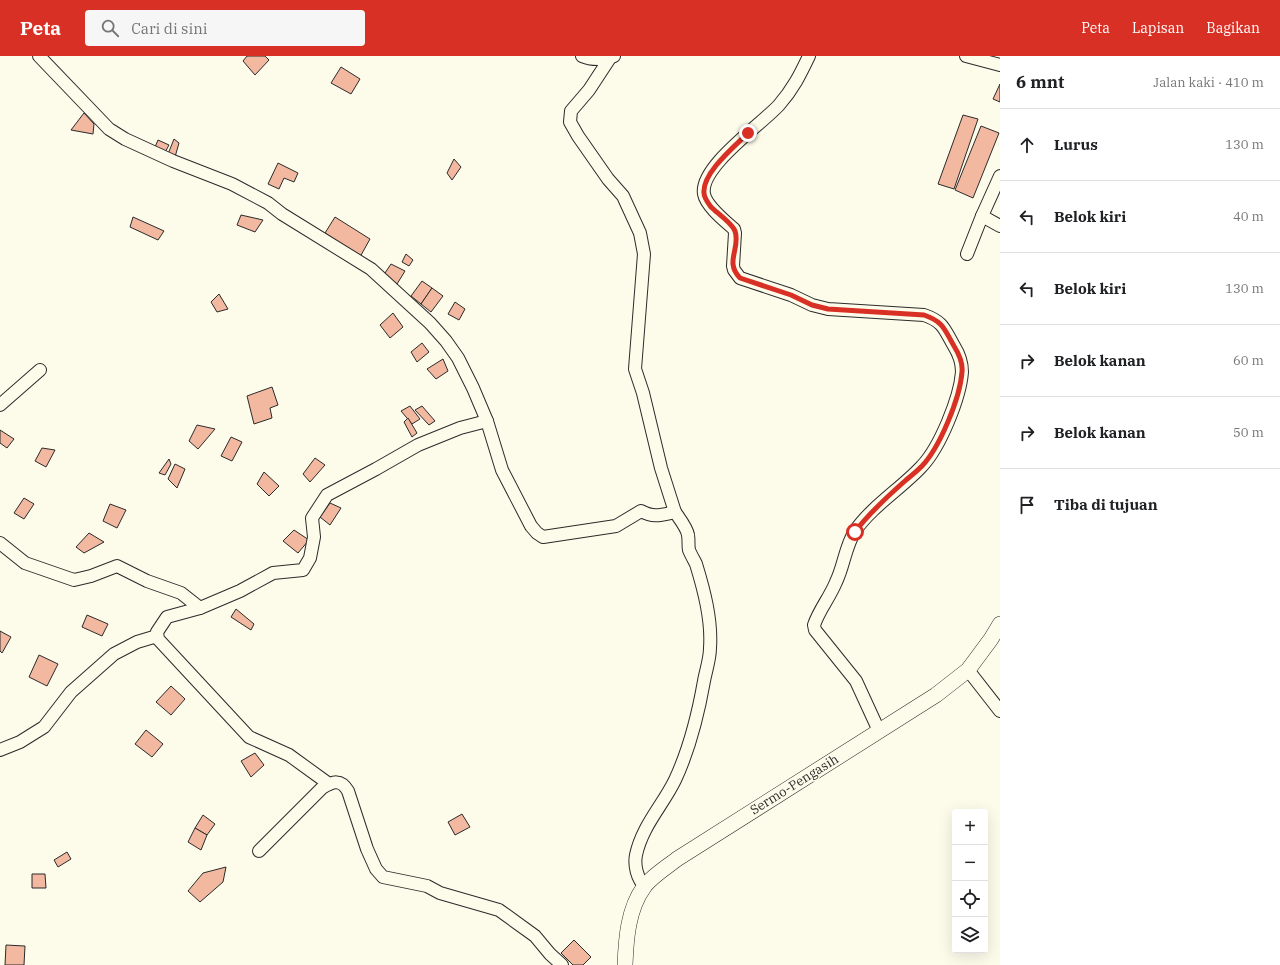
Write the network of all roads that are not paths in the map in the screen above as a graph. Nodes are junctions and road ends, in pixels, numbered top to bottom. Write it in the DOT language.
graph roads {
  1 [pos="39,56"];
  2 [pos="582,56"];
  3 [pos="809,56"];
  4 [pos="966,56"];
  5 [pos="612,57"];
  6 [pos="1000,65"];
  7 [pos="1000,176"];
  8 [pos="982,216"];
  9 [pos="1000,226"];
  10 [pos="967,254"];
  11 [pos="40,370"];
  12 [pos="0,406"];
  13 [pos="487,421"];
  14 [pos="675,512"];
  15 [pos="0,543"];
  16 [pos="200,608"];
  17 [pos="1000,624"];
  18 [pos="157,636"];
  19 [pos="968,670"];
  20 [pos="1000,711"];
  21 [pos="879,731"];
  22 [pos="0,750"];
  23 [pos="329,784"];
  24 [pos="259,851"];
  25 [pos="645,886"];
  26 [pos="562,965"];
  27 [pos="625,965"];
  1 -- 13 [label="street"];
  2 -- 5 [label="street"];
  3 -- 21 [label="street"];
  4 -- 6 [label="street"];
  5 -- 14 [label="street"];
  7 -- 8 [label="street"];
  8 -- 9 [label="street"];
  8 -- 10 [label="street"];
  11 -- 12 [label="street"];
  13 -- 14 [label="street"];
  13 -- 16 [label="street"];
  14 -- 25 [label="street"];
  15 -- 16 [label="street"];
  16 -- 18 [label="street"];
  17 -- 19 [label="main road, Sermo-Pengasih"];
  18 -- 22 [label="street"];
  18 -- 23 [label="street"];
  19 -- 20 [label="street"];
  19 -- 21 [label="main road, Sermo-Pengasih"];
  21 -- 25 [label="main road, Sermo-Pengasih"];
  23 -- 24 [label="street"];
  23 -- 26 [label="street"];
  25 -- 27 [label="main road, Sermo-Pengasih"];
}
